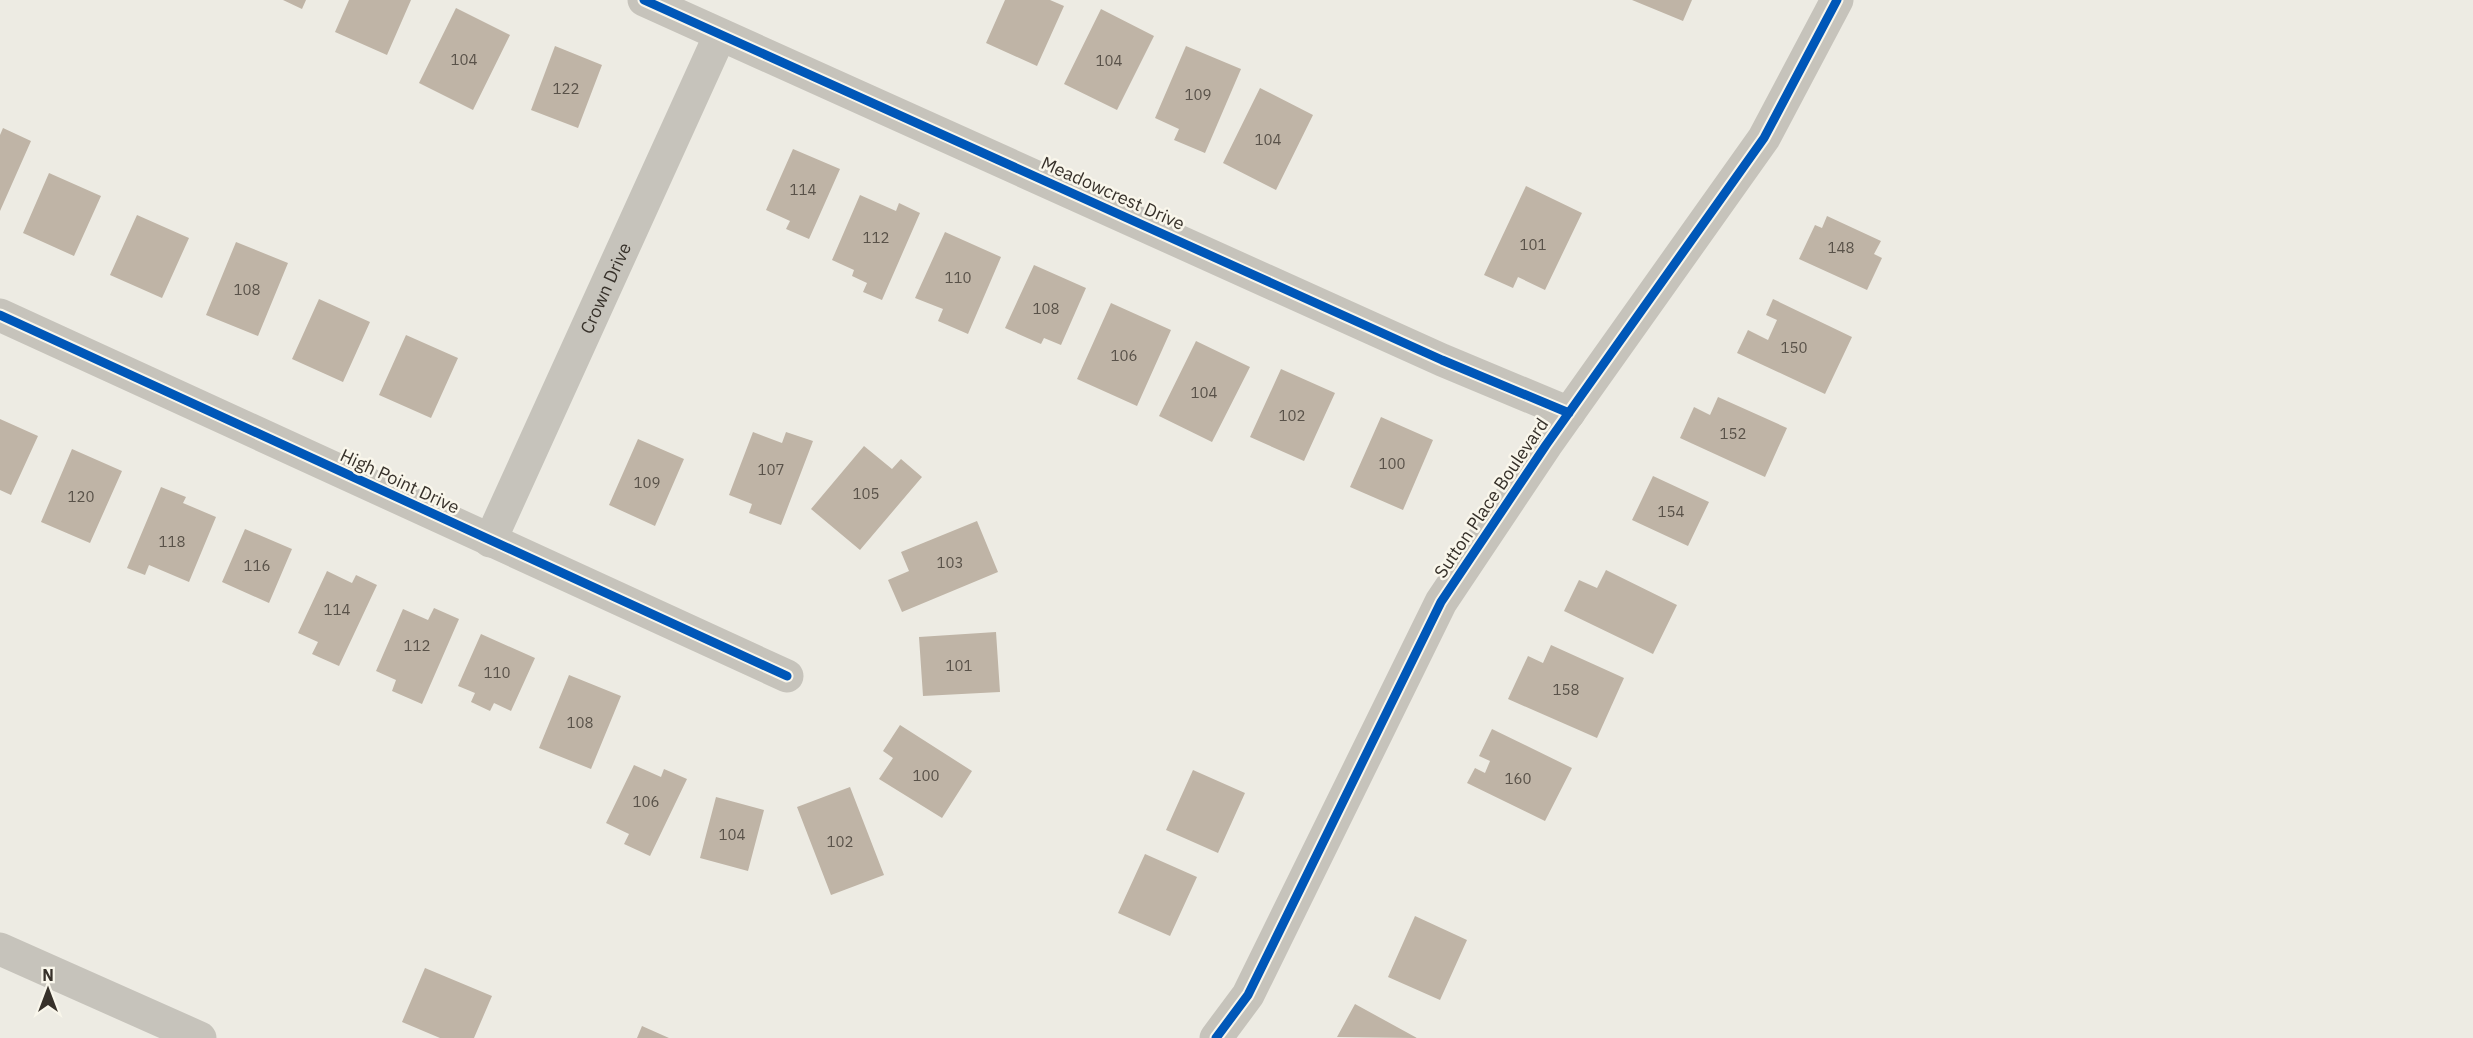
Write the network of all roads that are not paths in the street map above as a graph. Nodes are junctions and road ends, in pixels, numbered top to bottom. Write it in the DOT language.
graph roads {
  1 [pos="644,0"];
  2 [pos="1836,0"];
  3 [pos="720,35"];
  4 [pos="0,315"];
  5 [pos="1569,413"];
  6 [pos="490,541"];
  7 [pos="787,676"];
  8 [pos="0,949"];
  9 [pos="200,1038"];
  10 [pos="1216,1038"];
  1 -- 3 [label="street, Meadowcrest Drive"];
  2 -- 5 [label="street, Sutton Place Boulevard"];
  3 -- 5 [label="street, Meadowcrest Drive"];
  3 -- 6 [label="street, Crown Drive"];
  4 -- 6 [label="street, High Point Drive"];
  5 -- 10 [label="street, Sutton Place Boulevard"];
  6 -- 7 [label="street, High Point Drive"];
  8 -- 9 [label="street"];
}
